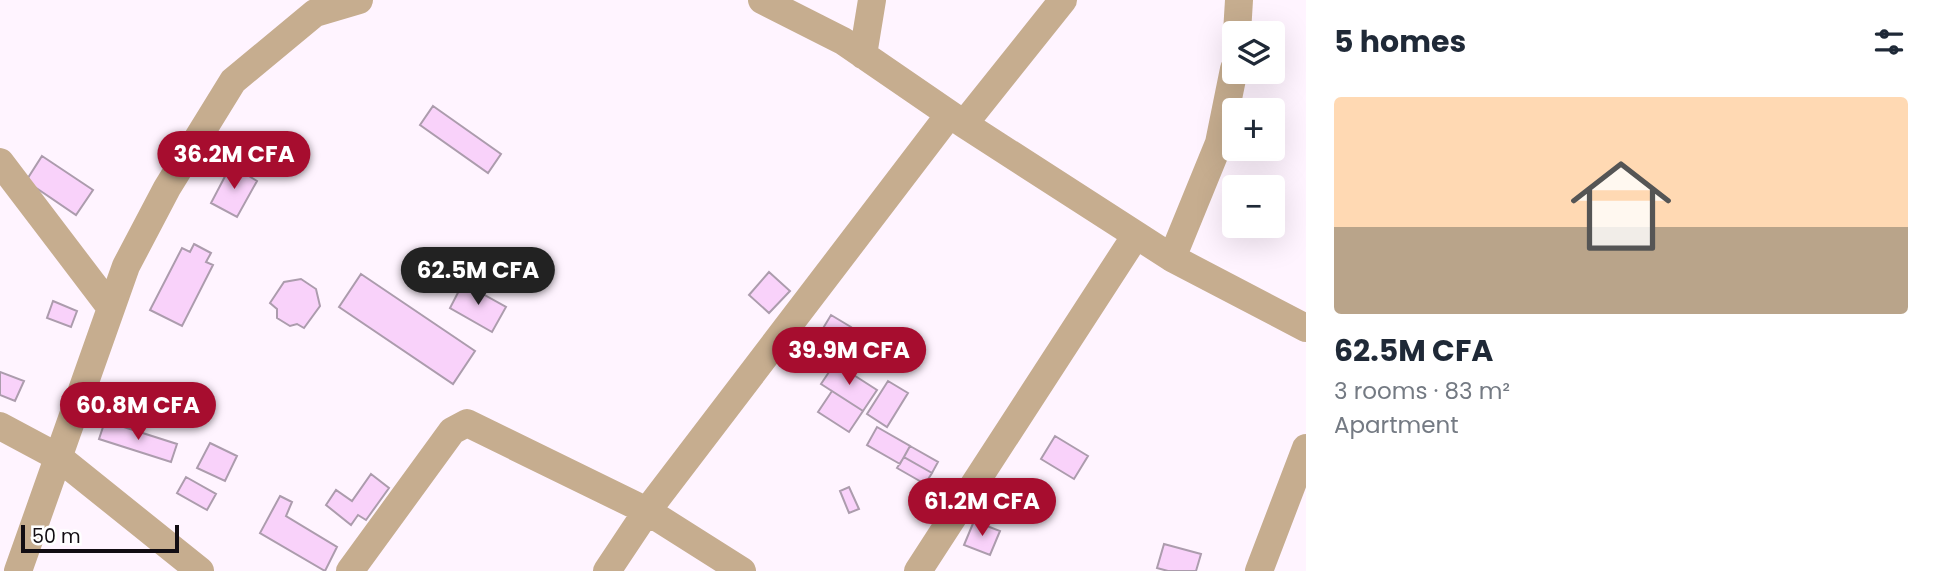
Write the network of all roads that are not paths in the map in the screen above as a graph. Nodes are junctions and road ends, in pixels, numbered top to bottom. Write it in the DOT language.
graph roads {
  1 [pos="359,0"];
  2 [pos="762,0"];
  3 [pos="872,0"];
  4 [pos="1062,0"];
  5 [pos="1239,0"];
  6 [pos="320,7"];
  7 [pos="1238,21"];
  8 [pos="863,55"];
  9 [pos="1231,84"];
  10 [pos="956,119"];
  11 [pos="0,162"];
  12 [pos="1136,235"];
  13 [pos="1172,258"];
  14 [pos="111,308"];
  15 [pos="1306,328"];
  16 [pos="0,426"];
  17 [pos="1306,448"];
  18 [pos="58,457"];
  19 [pos="647,511"];
  20 [pos="23,569"];
  21 [pos="200,571"];
  22 [pos="350,571"];
  23 [pos="607,571"];
  24 [pos="742,571"];
  25 [pos="918,571"];
  26 [pos="1259,571"];
  1 -- 6 [label="street"];
  2 -- 8 [label="street"];
  3 -- 8 [label="street"];
  4 -- 10 [label="street"];
  5 -- 7 [label="street"];
  6 -- 14 [label="street"];
  8 -- 10 [label="street"];
  9 -- 13 [label="street"];
  10 -- 12 [label="street"];
  10 -- 19 [label="street"];
  11 -- 14 [label="street"];
  12 -- 13 [label="street"];
  12 -- 25 [label="street"];
  13 -- 15 [label="street"];
  14 -- 18 [label="street"];
  16 -- 18 [label="street"];
  17 -- 26 [label="street"];
  18 -- 20 [label="street"];
  18 -- 21 [label="street"];
  19 -- 22 [label="street"];
  19 -- 23 [label="street"];
  19 -- 24 [label="street"];
}
